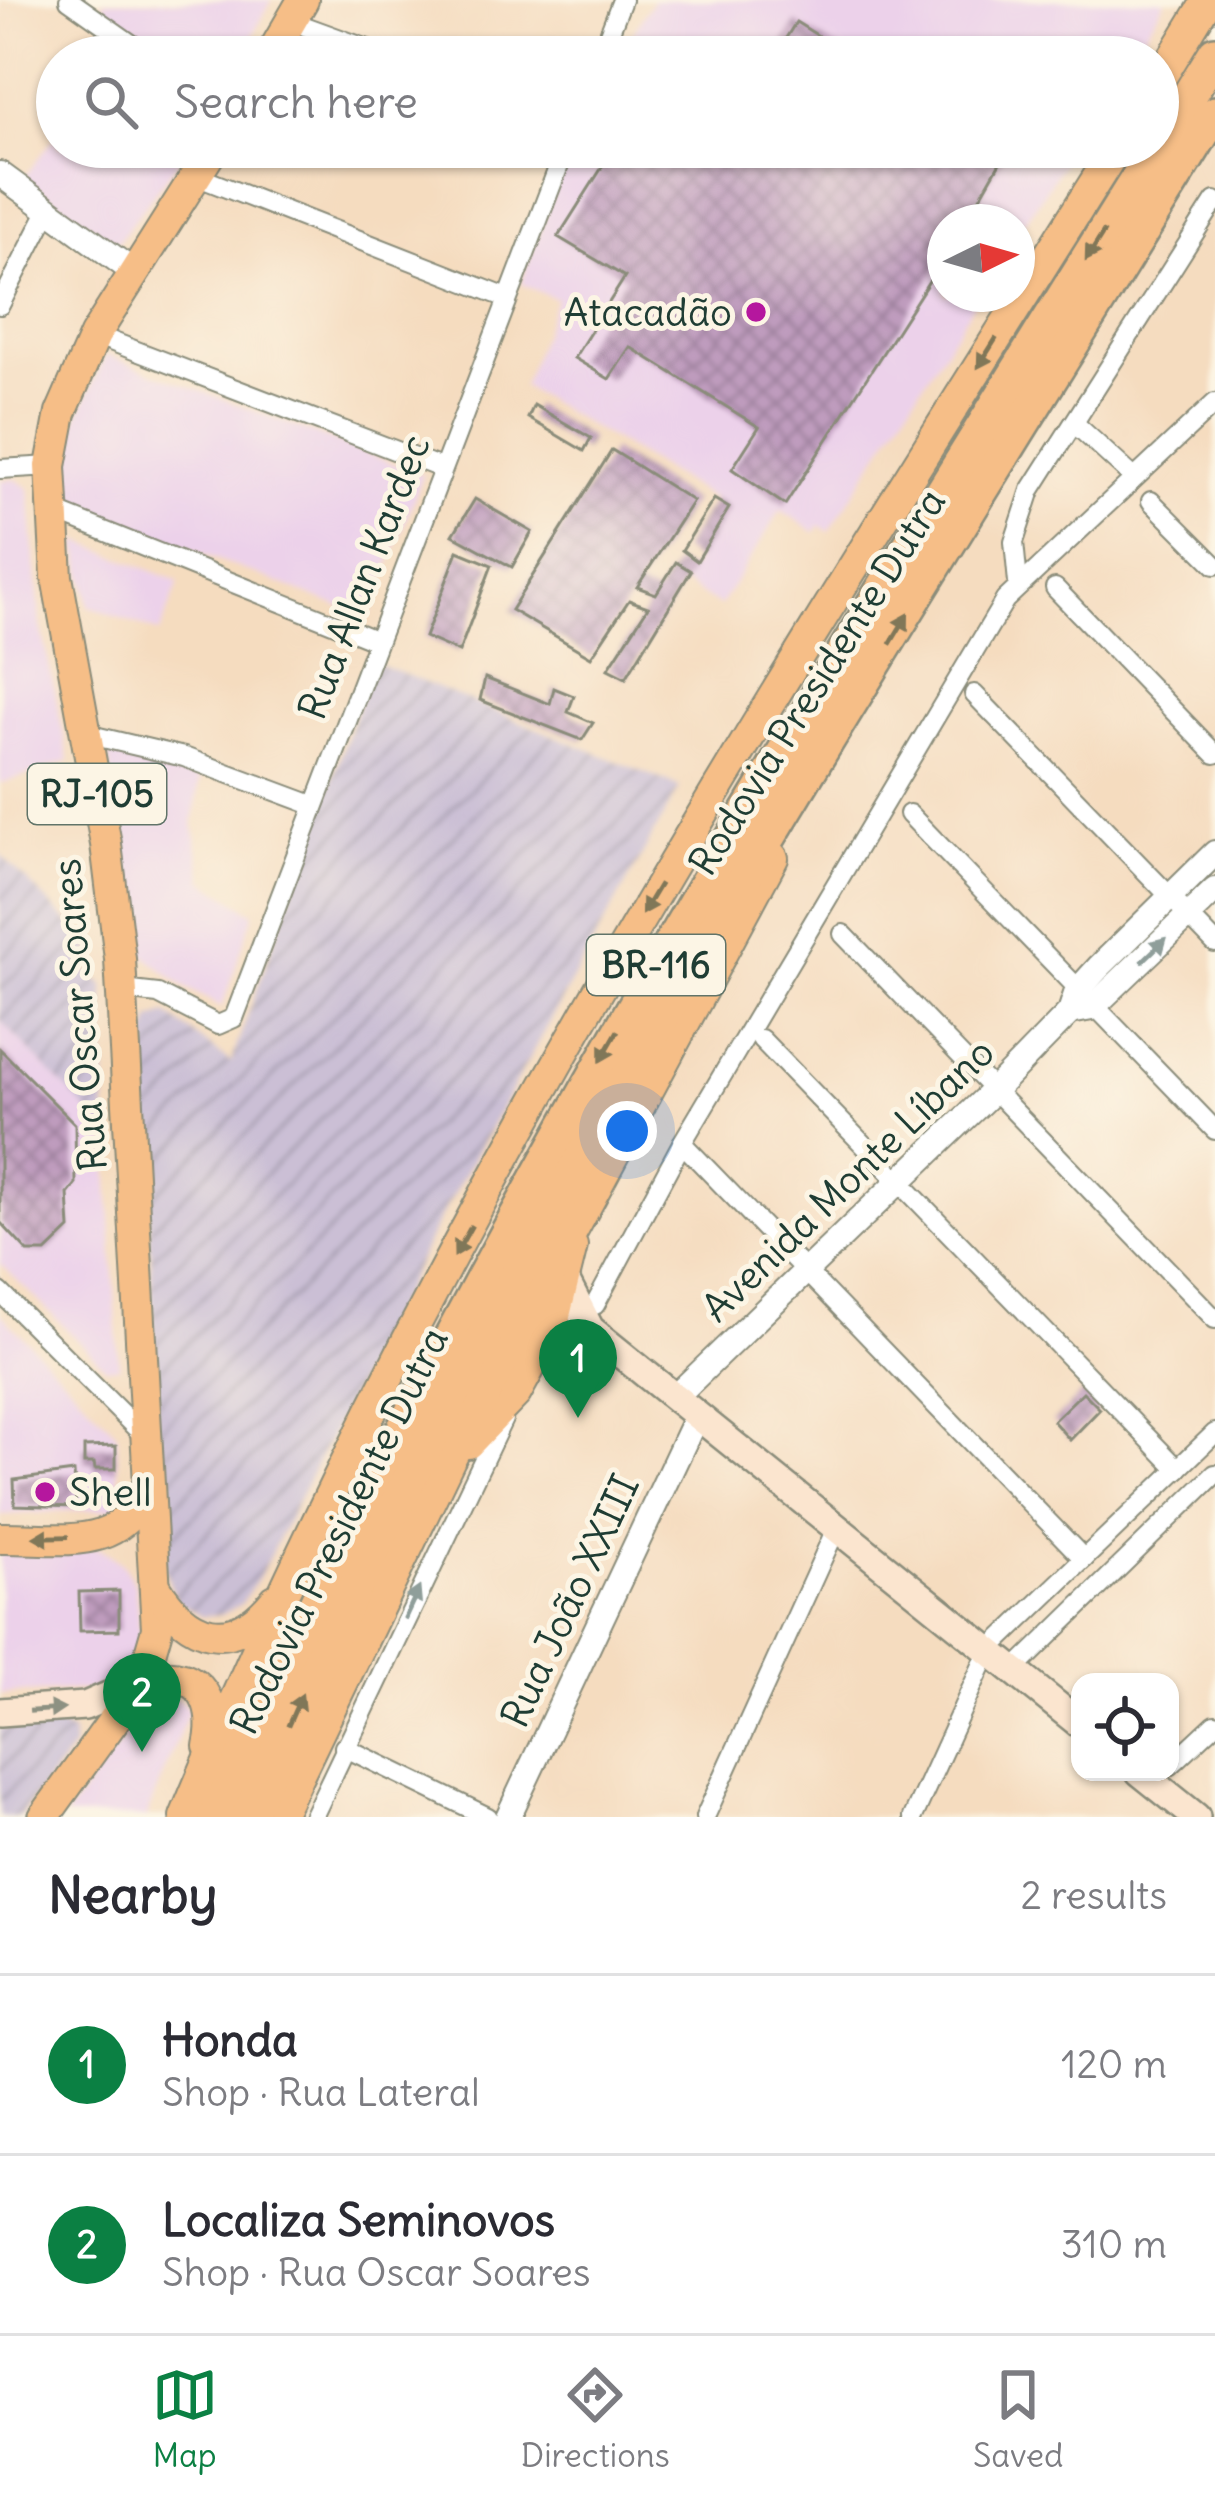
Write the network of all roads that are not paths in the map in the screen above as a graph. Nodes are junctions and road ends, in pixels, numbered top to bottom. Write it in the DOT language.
graph roads {
  1 [pos="622,0"];
  2 [pos="1208,0"];
  3 [pos="80,3"];
  4 [pos="297,10"];
  5 [pos="123,36"];
  6 [pos="348,36"];
  7 [pos="608,36"];
  8 [pos="1179,48"];
  9 [pos="1215,53"];
  10 [pos="1179,111"];
  11 [pos="1215,113"];
  12 [pos="201,168"];
  13 [pos="558,168"];
  14 [pos="1104,168"];
  15 [pos="1143,168"];
  16 [pos="0,174"];
  17 [pos="196,176"];
  18 [pos="1215,201"];
  19 [pos="49,209"];
  20 [pos="135,273"];
  21 [pos="507,298"];
  22 [pos="0,305"];
  23 [pos="95,335"];
  24 [pos="1215,403"];
  25 [pos="1074,423"];
  26 [pos="51,466"];
  27 [pos="441,468"];
  28 [pos="0,469"];
  29 [pos="1133,477"];
  30 [pos="1151,501"];
  31 [pos="52,510"];
  32 [pos="1215,565"];
  33 [pos="1018,583"];
  34 [pos="1055,588"];
  35 [pos="375,640"];
  36 [pos="974,694"];
  37 [pos="837,729"];
  38 [pos="86,734"];
  39 [pos="1215,754"];
  40 [pos="313,805"];
  41 [pos="909,814"];
  42 [pos="1215,853"];
  43 [pos="1215,890"];
  44 [pos="1180,907"];
  45 [pos="843,934"];
  46 [pos="1215,943"];
  47 [pos="123,990"];
  48 [pos="1080,1004"];
  49 [pos="760,1039"];
  50 [pos="992,1092"];
  51 [pos="1215,1130"];
  52 [pos="682,1143"];
  53 [pos="900,1180"];
  54 [pos="579,1219"];
  55 [pos="808,1270"];
  56 [pos="566,1282"];
  57 [pos="0,1292"];
  58 [pos="592,1317"];
  59 [pos="1215,1319"];
  60 [pos="552,1327"];
  61 [pos="516,1393"];
  62 [pos="675,1397"];
  63 [pos="698,1415"];
  64 [pos="1215,1433"];
  65 [pos="146,1437"];
  66 [pos="450,1459"];
  67 [pos="1178,1468"];
  68 [pos="1215,1474"];
  69 [pos="148,1485"];
  70 [pos="836,1529"];
  71 [pos="102,1536"];
  72 [pos="0,1538"];
  73 [pos="1084,1559"];
  74 [pos="293,1576"];
  75 [pos="155,1586"];
  76 [pos="989,1650"];
  77 [pos="1013,1671"];
  78 [pos="142,1681"];
  79 [pos="0,1712"];
  80 [pos="1071,1717"];
  81 [pos="1215,1724"];
  82 [pos="344,1747"];
  83 [pos="1179,1754"];
  84 [pos="1161,1781"];
  85 [pos="198,1786"];
  86 [pos="1179,1813"];
  87 [pos="44,1817"];
  88 [pos="185,1817"];
  89 [pos="216,1817"];
  90 [pos="248,1817"];
  91 [pos="278,1817"];
  92 [pos="313,1817"];
  93 [pos="488,1817"];
  94 [pos="508,1817"];
  95 [pos="705,1817"];
  96 [pos="913,1817"];
  1 -- 7 [label="street"];
  2 -- 8 [label="main road"];
  3 -- 5 [label="street"];
  4 -- 6 [label="street"];
  9 -- 10 [label="highway, Rodovia Presidente Dutra / BR-116"];
  37 -- 11 [label="highway, Rodovia Presidente Dutra / BR-116, one-way"];
  12 -- 17 [label="main road, Rua Oscar Soares / RJ-105"];
  13 -- 21 [label="street, Rua Allan Kardec"];
  14 -- 74 [label="main road, BR-116, one-way"];
  15 -- 89 [label="highway, Rodovia Presidente Dutra / BR-116, one-way"];
  16 -- 19 [label="street"];
  17 -- 20 [label="main road, Rua Oscar Soares / RJ-105"];
  17 -- 21 [label="street"];
  18 -- 25 [label="street"];
  19 -- 20 [label="street"];
  19 -- 22 [label="street"];
  20 -- 23 [label="main road, Rua Oscar Soares / RJ-105"];
  21 -- 27 [label="street, Rua Allan Kardec"];
  23 -- 26 [label="main road, Rua Oscar Soares / RJ-105"];
  23 -- 27 [label="street"];
  24 -- 29 [label="street"];
  25 -- 29 [label="street"];
  25 -- 33 [label="street"];
  26 -- 28 [label="street"];
  26 -- 31 [label="main road, Rua Oscar Soares / RJ-105"];
  27 -- 35 [label="street, Rua Allan Kardec"];
  29 -- 33 [label="street"];
  30 -- 32 [label="street"];
  31 -- 35 [label="street"];
  31 -- 38 [label="main road, Rua Oscar Soares / RJ-105"];
  33 -- 52 [label="street"];
  34 -- 39 [label="street"];
  35 -- 40 [label="street, Rua Allan Kardec"];
  36 -- 44 [label="street"];
  37 -- 54 [label="main road, BR-116"];
  90 -- 37 [label="highway, Rodovia Presidente Dutra / BR-116, one-way"];
  38 -- 40 [label="street"];
  38 -- 47 [label="main road, Rua Oscar Soares / RJ-105"];
  40 -- 47 [label="street, Rua Allan Kardec"];
  41 -- 48 [label="street"];
  42 -- 44 [label="street, Avenida Monte Líbano"];
  43 -- 44 [label="street, Avenida Monte Líbano"];
  44 -- 46 [label="street"];
  44 -- 48 [label="street, Avenida Monte Líbano"];
  45 -- 50 [label="street"];
  47 -- 65 [label="main road, Rua Oscar Soares / RJ-105"];
  48 -- 50 [label="street, Avenida Monte Líbano"];
  48 -- 51 [label="street"];
  49 -- 53 [label="street"];
  50 -- 53 [label="street, Avenida Monte Líbano"];
  50 -- 59 [label="street"];
  52 -- 55 [label="street"];
  52 -- 58 [label="street"];
  53 -- 55 [label="street, Avenida Monte Líbano"];
  53 -- 67 [label="street"];
  54 -- 56 [label="main road"];
  54 -- 66 [label="main road, BR-116"];
  55 -- 62 [label="street, Avenida Monte Líbano"];
  55 -- 73 [label="street"];
  56 -- 58 [label="main road"];
  56 -- 60 [label="main road"];
  57 -- 65 [label="street"];
  58 -- 60 [label="main road"];
  58 -- 62 [label="main road"];
  60 -- 61 [label="main road"];
  61 -- 66 [label="main road"];
  82 -- 61 [label="street, one-way"];
  62 -- 63 [label="main road"];
  63 -- 70 [label="main road"];
  63 -- 94 [label="street, Rua João XXIII"];
  64 -- 67 [label="street"];
  65 -- 69 [label="main road, Rua Oscar Soares / RJ-105"];
  66 -- 91 [label="main road, BR-116"];
  67 -- 73 [label="street"];
  68 -- 77 [label="street"];
  69 -- 71 [label="main road"];
  69 -- 75 [label="main road, Rua Oscar Soares / RJ-105"];
  70 -- 76 [label="main road"];
  70 -- 95 [label="street"];
  71 -- 72 [label="main road, one-way"];
  71 -- 75 [label="main road"];
  73 -- 76 [label="street"];
  74 -- 75 [label="main road"];
  74 -- 85 [label="main road, BR-116"];
  75 -- 78 [label="main road, Rua Oscar Soares / RJ-105"];
  76 -- 77 [label="main road"];
  76 -- 96 [label="street"];
  77 -- 80 [label="main road"];
  79 -- 78 [label="main road, one-way"];
  78 -- 85 [label="main road"];
  78 -- 87 [label="main road, Rua Oscar Soares / RJ-105"];
  81 -- 83 [label="street"];
  82 -- 92 [label="street"];
  82 -- 93 [label="street"];
  84 -- 86 [label="main road"];
  85 -- 88 [label="main road, BR-116"];
}
